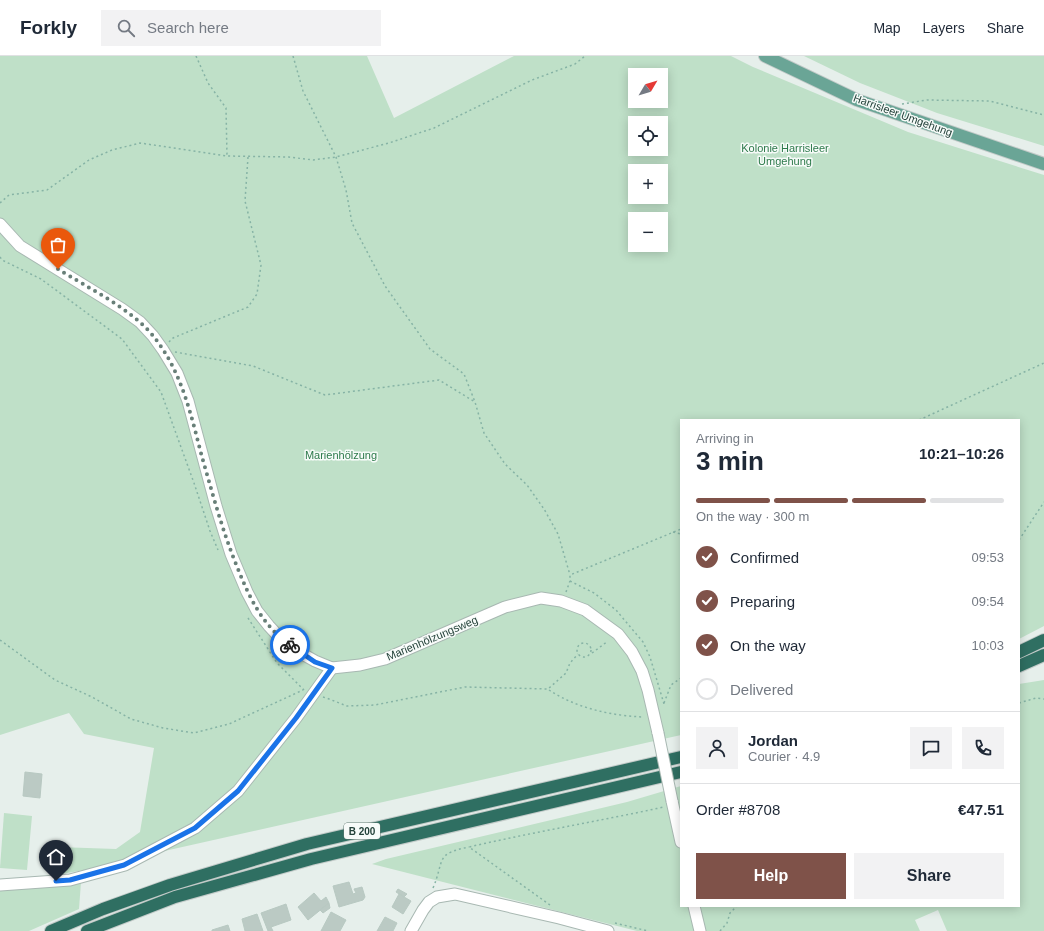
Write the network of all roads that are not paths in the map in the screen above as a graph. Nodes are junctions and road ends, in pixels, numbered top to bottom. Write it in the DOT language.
graph roads {
  1 [pos="765,56"];
  2 [pos="1044,164"];
  3 [pos="2,228"];
  4 [pos="1044,640"];
  5 [pos="1020,652"];
  6 [pos="1044,655"];
  7 [pos="1044,665"];
  8 [pos="1020,667"];
  9 [pos="1020,667"];
  10 [pos="332,668"];
  11 [pos="680,757"];
  12 [pos="680,772"];
  13 [pos="680,837"];
  14 [pos="0,885"];
  15 [pos="694,907"];
  16 [pos="51,931"];
  17 [pos="86,931"];
  18 [pos="411,931"];
  19 [pos="604,931"];
  20 [pos="700,931"];
  1 -- 2 [label="main road, Harrisleer Umgehung"];
  3 -- 10 [label="street, Marienhölzungsweg"];
  4 -- 5 [label="highway"];
  6 -- 8 [label="highway"];
  7 -- 9 [label="highway"];
  10 -- 13 [label="street, Marienhölzungsweg, bridge"];
  10 -- 14 [label="street"];
  11 -- 16 [label="highway, B 200"];
  12 -- 17 [label="highway, B 200"];
  15 -- 20 [label="street"];
  18 -- 19 [label="street"];
}
